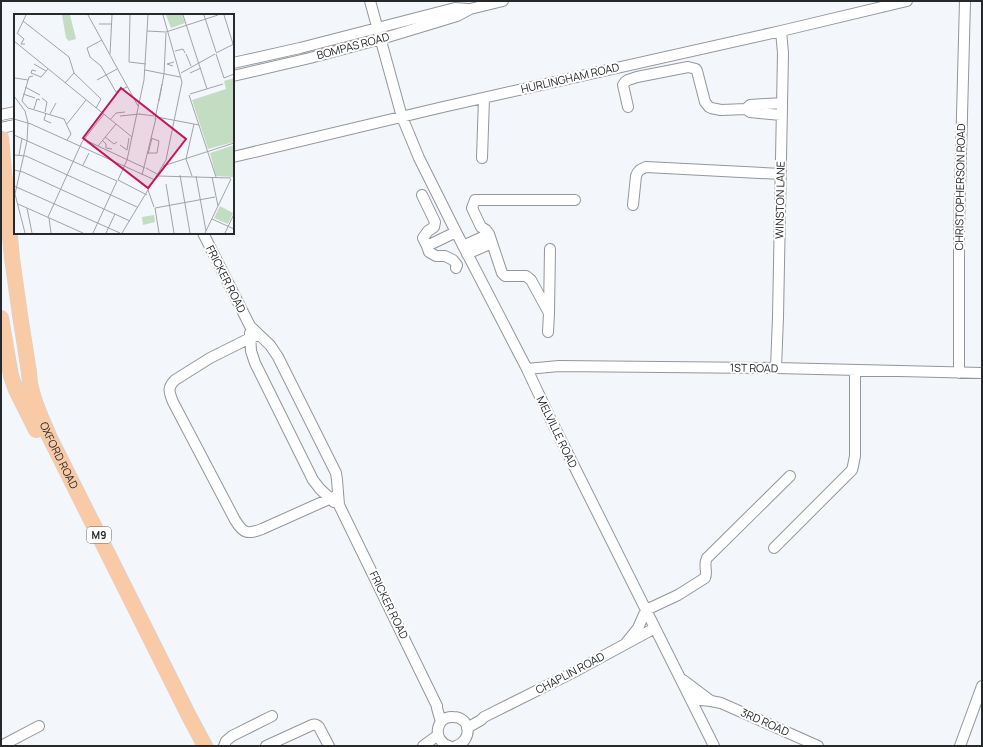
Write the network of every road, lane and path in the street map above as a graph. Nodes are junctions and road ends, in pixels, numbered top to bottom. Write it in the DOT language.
graph roads {
  1 [pos="370,1"];
  2 [pos="503,1"];
  3 [pos="907,1"];
  4 [pos="964,1"];
  5 [pos="470,9"];
  6 [pos="378,28"];
  7 [pos="781,31"];
  8 [pos="381,39"];
  9 [pos="234,63"];
  10 [pos="234,76"];
  11 [pos="484,98"];
  12 [pos="782,103"];
  13 [pos="628,107"];
  14 [pos="746,109"];
  15 [pos="14,112"];
  16 [pos="1,115"];
  17 [pos="781,115"];
  18 [pos="402,117"];
  19 [pos="14,125"];
  20 [pos="1,128"];
  21 [pos="1,138"];
  22 [pos="234,157"];
  23 [pos="482,158"];
  24 [pos="781,174"];
  25 [pos="422,195"];
  26 [pos="575,200"];
  27 [pos="633,205"];
  28 [pos="11,207"];
  29 [pos="456,232"];
  30 [pos="203,234"];
  31 [pos="490,238"];
  32 [pos="427,246"];
  33 [pos="550,249"];
  34 [pos="465,250"];
  35 [pos="456,268"];
  36 [pos="549,312"];
  37 [pos="20,315"];
  38 [pos="1,318"];
  39 [pos="548,332"];
  40 [pos="255,337"];
  41 [pos="6,344"];
  42 [pos="776,368"];
  43 [pos="527,369"];
  44 [pos="855,370"];
  45 [pos="6,372"];
  46 [pos="959,373"];
  47 [pos="982,373"];
  48 [pos="790,476"];
  49 [pos="334,497"];
  50 [pos="774,548"];
  51 [pos="646,610"];
  52 [pos="655,628"];
  53 [pos="626,643"];
  54 [pos="681,679"];
  55 [pos="982,686"];
  56 [pos="691,699"];
  57 [pos="711,701"];
  58 [pos="272,716"];
  59 [pos="445,719"];
  60 [pos="466,725"];
  61 [pos="39,726"];
  62 [pos="441,742"];
  63 [pos="460,745"];
  64 [pos="1,746"];
  65 [pos="194,746"];
  66 [pos="205,746"];
  67 [pos="224,746"];
  68 [pos="266,746"];
  69 [pos="328,746"];
  70 [pos="422,746"];
  71 [pos="714,746"];
  72 [pos="818,746"];
  73 [pos="960,746"];
  1 -- 6 [label="street, MELVILLE ROAD"];
  2 -- 5 [label="street, BOMPAS ROAD"];
  3 -- 7 [label="street, HURLINGHAM ROAD"];
  4 -- 46 [label="street, CHRISTOPHERSON ROAD"];
  5 -- 6 [label="street, BOMPAS ROAD"];
  5 -- 8 [label="street, BOMPAS ROAD"];
  6 -- 8 [label="street, MELVILLE ROAD"];
  6 -- 9 [label="street, BOMPAS ROAD"];
  7 -- 11 [label="street, HURLINGHAM ROAD"];
  7 -- 12 [label="street, WINSTON LANE"];
  8 -- 10 [label="street, BOMPAS ROAD"];
  8 -- 18 [label="street, MELVILLE ROAD"];
  11 -- 18 [label="street, HURLINGHAM ROAD"];
  11 -- 23 [label="street"];
  12 -- 14 [label="street"];
  12 -- 17 [label="street, WINSTON LANE"];
  13 -- 14 [label="street"];
  14 -- 17 [label="street"];
  15 -- 16 [label="street"];
  17 -- 24 [label="street, WINSTON LANE"];
  18 -- 22 [label="street, HURLINGHAM ROAD"];
  18 -- 29 [label="street, MELVILLE ROAD"];
  19 -- 20 [label="street"];
  21 -- 28 [label="main road, OXFORD ROAD / M9"];
  24 -- 27 [label="street"];
  24 -- 42 [label="street, WINSTON LANE"];
  25 -- 32 [label="street"];
  26 -- 31 [label="street"];
  28 -- 37 [label="main road, OXFORD ROAD / M9"];
  29 -- 32 [label="street"];
  29 -- 34 [label="street, MELVILLE ROAD"];
  30 -- 40 [label="street, FRICKER ROAD"];
  31 -- 34 [label="street"];
  31 -- 36 [label="street"];
  32 -- 35 [label="street"];
  33 -- 36 [label="street"];
  34 -- 43 [label="street, MELVILLE ROAD"];
  36 -- 39 [label="street"];
  37 -- 41 [label="main road"];
  37 -- 66 [label="main road, OXFORD ROAD / M9"];
  38 -- 41 [label="main road, OXFORD ROAD / M9"];
  40 -- 49 [label="street, FRICKER ROAD"];
  40 -- 49 [label="street"];
  40 -- 49 [label="street"];
  41 -- 45 [label="main road, OXFORD ROAD / M9"];
  42 -- 43 [label="street, 1ST ROAD"];
  42 -- 44 [label="street, 1ST ROAD"];
  43 -- 51 [label="street, MELVILLE ROAD"];
  44 -- 46 [label="street, 1ST ROAD"];
  44 -- 50 [label="street"];
  45 -- 65 [label="main road, OXFORD ROAD / M9"];
  46 -- 47 [label="street, 1ST ROAD"];
  48 -- 51 [label="street"];
  49 -- 59 [label="street, FRICKER ROAD"];
  51 -- 52 [label="street, MELVILLE ROAD"];
  51 -- 53 [label="street"];
  52 -- 53 [label="street, CHAPLIN ROAD"];
  52 -- 54 [label="street, MELVILLE ROAD"];
  53 -- 60 [label="street, CHAPLIN ROAD"];
  54 -- 56 [label="street, MELVILLE ROAD"];
  54 -- 57 [label="street, 3RD ROAD"];
  55 -- 73 [label="street"];
  56 -- 57 [label="street, 3RD ROAD"];
  56 -- 71 [label="street, MELVILLE ROAD"];
  57 -- 72 [label="street, 3RD ROAD"];
  58 -- 67 [label="street"];
  59 -- 60 [label="street"];
  59 -- 62 [label="street"];
  60 -- 63 [label="street"];
  61 -- 64 [label="street"];
  62 -- 70 [label="street"];
  68 -- 69 [label="street"];
}
